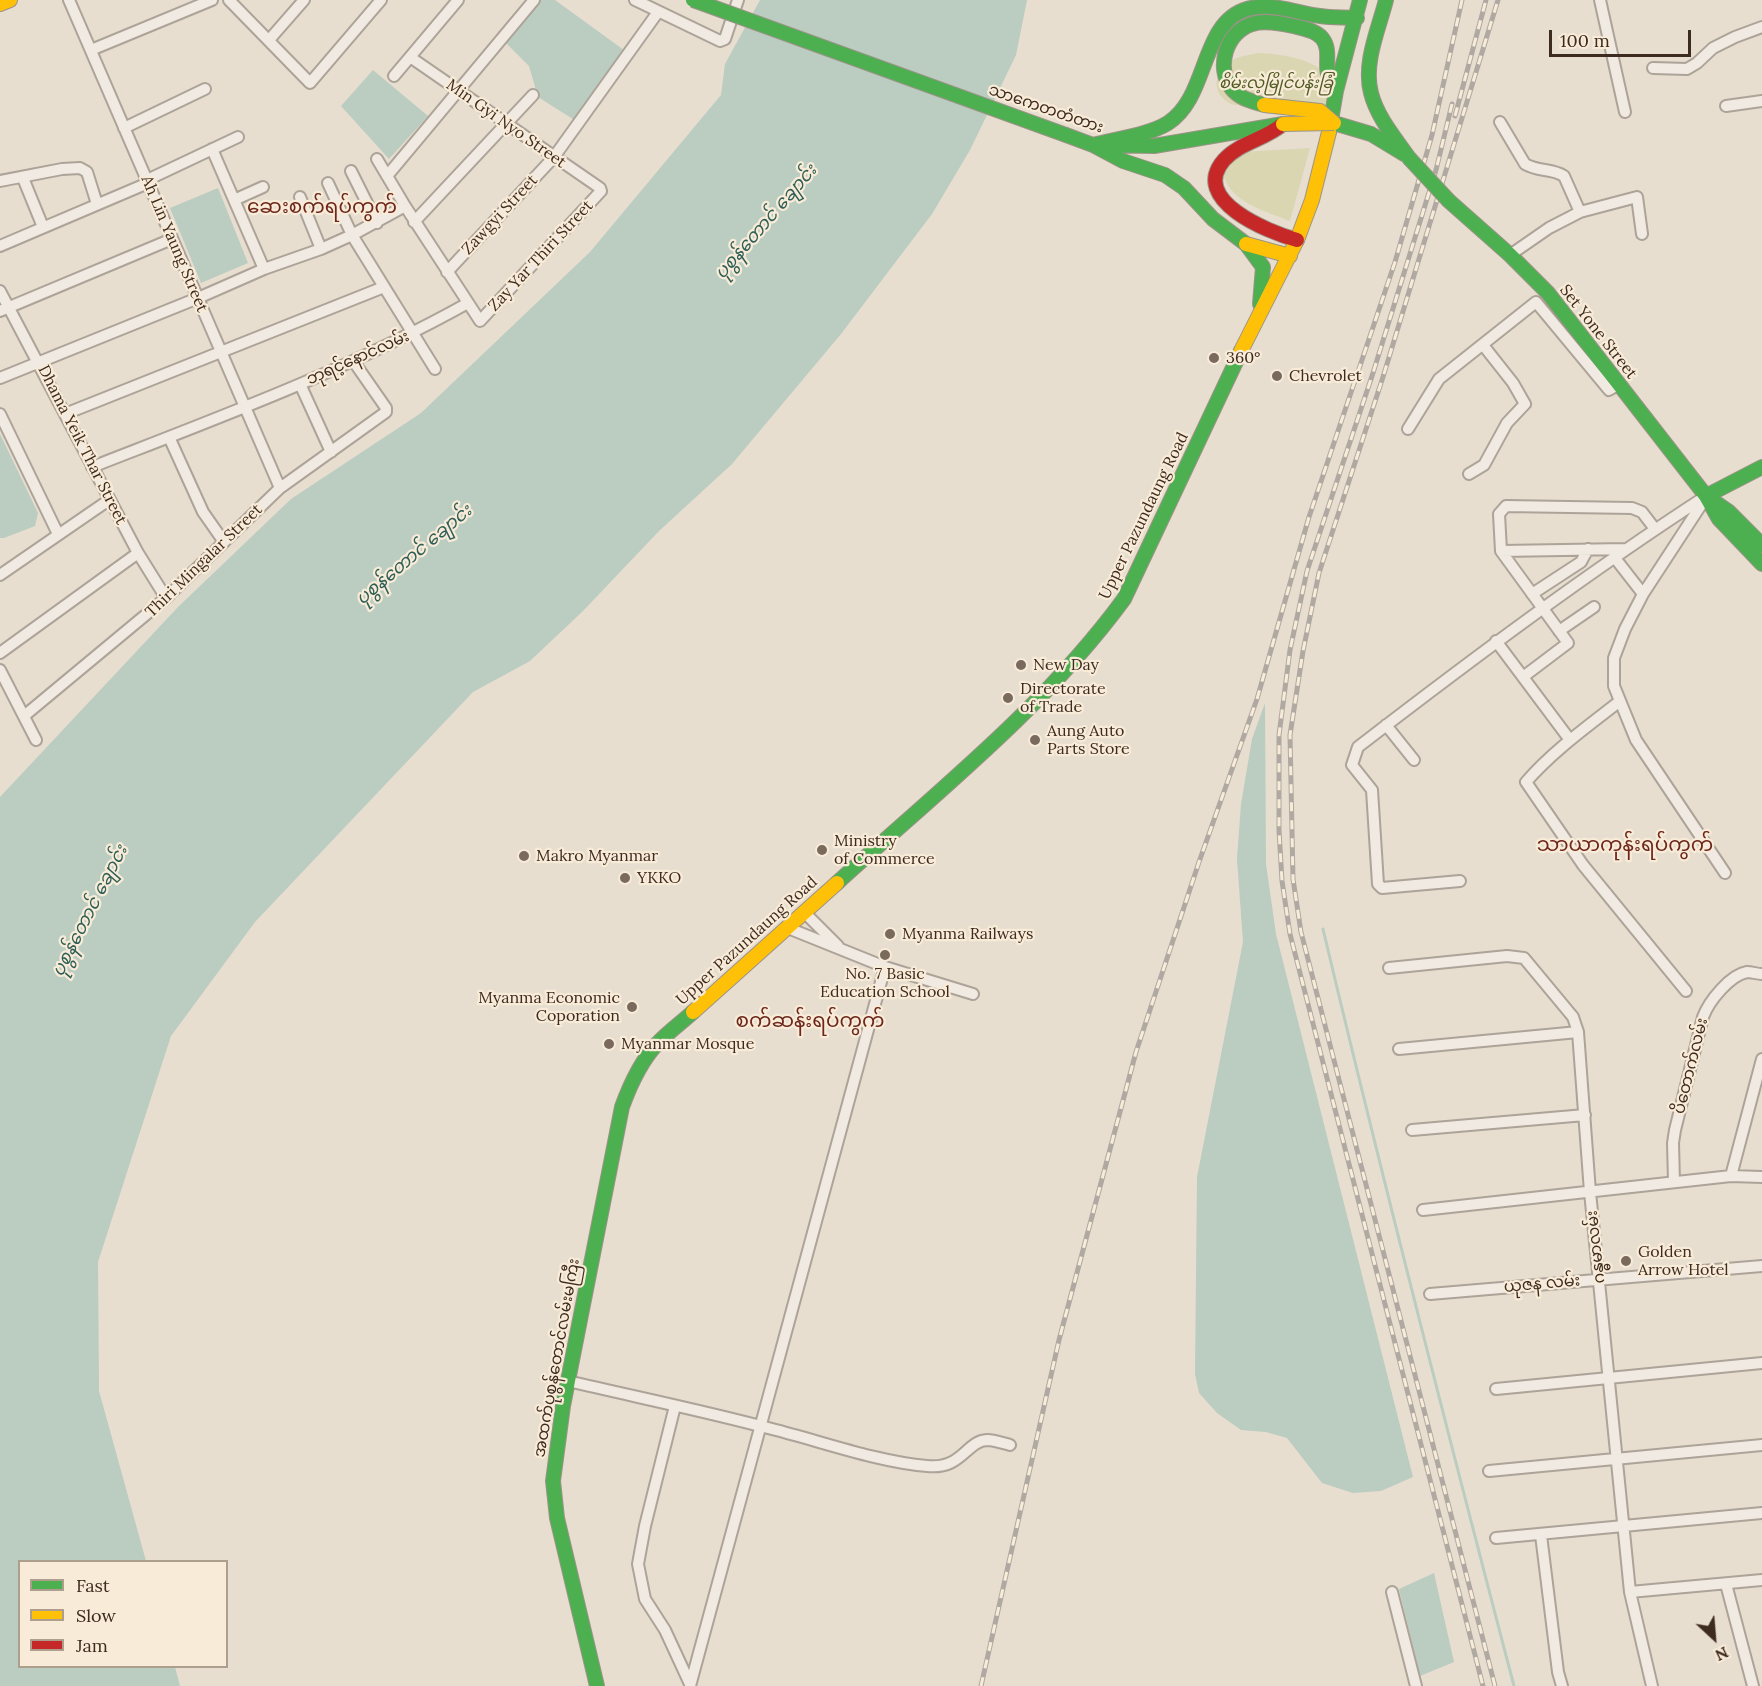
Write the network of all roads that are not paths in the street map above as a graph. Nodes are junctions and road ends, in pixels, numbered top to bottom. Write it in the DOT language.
graph roads {
  1 [pos="10,0"];
  2 [pos="69,0"];
  3 [pos="212,0"];
  4 [pos="229,0"];
  5 [pos="304,0"];
  6 [pos="381,0"];
  7 [pos="459,0"];
  8 [pos="534,0"];
  9 [pos="635,0"];
  10 [pos="693,0"];
  11 [pos="738,0"];
  12 [pos="1360,0"];
  13 [pos="1386,0"];
  14 [pos="1600,0"];
  15 [pos="0,4"];
  16 [pos="658,12"];
  17 [pos="1357,18"];
  18 [pos="1762,27"];
  19 [pos="268,40"];
  20 [pos="91,50"];
  21 [pos="410,57"];
  22 [pos="1653,68"];
  23 [pos="394,76"];
  24 [pos="205,89"];
  25 [pos="460,91"];
  26 [pos="1336,91"];
  27 [pos="533,95"];
  28 [pos="1762,101"];
  29 [pos="1726,106"];
  30 [pos="1625,112"];
  31 [pos="1500,122"];
  32 [pos="1334,123"];
  33 [pos="508,124"];
  34 [pos="1283,124"];
  35 [pos="124,128"];
  36 [pos="238,137"];
  37 [pos="1093,145"];
  38 [pos="212,149"];
  39 [pos="554,157"];
  40 [pos="1409,158"];
  41 [pos="377,159"];
  42 [pos="351,171"];
  43 [pos="387,176"];
  44 [pos="23,178"];
  45 [pos="0,181"];
  46 [pos="148,182"];
  47 [pos="328,183"];
  48 [pos="263,187"];
  49 [pos="601,191"];
  50 [pos="300,197"];
  51 [pos="234,200"];
  52 [pos="1449,201"];
  53 [pos="97,204"];
  54 [pos="405,207"];
  55 [pos="1580,212"];
  56 [pos="414,222"];
  57 [pos="376,223"];
  58 [pos="43,227"];
  59 [pos="1642,234"];
  60 [pos="352,235"];
  61 [pos="172,239"];
  62 [pos="1297,240"];
  63 [pos="1246,244"];
  64 [pos="0,246"];
  65 [pos="321,249"];
  66 [pos="1510,255"];
  67 [pos="1290,256"];
  68 [pos="264,269"];
  69 [pos="447,272"];
  70 [pos="384,287"];
  71 [pos="0,291"];
  72 [pos="198,298"];
  73 [pos="468,303"];
  74 [pos="5,309"];
  75 [pos="1258,314"];
  76 [pos="412,334"];
  77 [pos="1483,345"];
  78 [pos="221,352"];
  79 [pos="39,362"];
  80 [pos="354,362"];
  81 [pos="435,369"];
  82 [pos="0,378"];
  83 [pos="300,384"];
  84 [pos="1618,384"];
  85 [pos="245,408"];
  86 [pos="0,414"];
  87 [pos="65,414"];
  88 [pos="1408,429"];
  89 [pos="169,437"];
  90 [pos="331,452"];
  91 [pos="92,467"];
  92 [pos="1762,467"];
  93 [pos="1469,474"];
  94 [pos="280,488"];
  95 [pos="1706,496"];
  96 [pos="109,500"];
  97 [pos="1655,529"];
  98 [pos="58,534"];
  99 [pos="224,542"];
  100 [pos="1762,545"];
  101 [pos="1588,549"];
  102 [pos="1626,549"];
  103 [pos="1501,551"];
  104 [pos="138,553"];
  105 [pos="1615,558"];
  106 [pos="1762,564"];
  107 [pos="0,574"];
  108 [pos="1532,594"];
  109 [pos="1643,594"];
  110 [pos="166,598"];
  111 [pos="1594,607"];
  112 [pos="1542,608"];
  113 [pos="1559,632"];
  114 [pos="1496,641"];
  115 [pos="0,653"];
  116 [pos="0,670"];
  117 [pos="1523,676"];
  118 [pos="1620,701"];
  119 [pos="24,716"];
  120 [pos="1386,725"];
  121 [pos="36,740"];
  122 [pos="1570,740"];
  123 [pos="1414,760"];
  124 [pos="1725,873"];
  125 [pos="1460,881"];
  126 [pos="805,913"];
  127 [pos="788,928"];
  128 [pos="843,950"];
  129 [pos="885,967"];
  130 [pos="1389,968"];
  131 [pos="1762,975"];
  132 [pos="1686,991"];
  133 [pos="973,994"];
  134 [pos="1578,1032"];
  135 [pos="657,1044"];
  136 [pos="1399,1048"];
  137 [pos="1762,1059"];
  138 [pos="1584,1115"];
  139 [pos="1412,1130"];
  140 [pos="1731,1176"];
  141 [pos="1762,1177"];
  142 [pos="1674,1182"];
  143 [pos="1590,1192"];
  144 [pos="1423,1210"];
  145 [pos="1762,1266"];
  146 [pos="1600,1280"];
  147 [pos="1430,1294"];
  148 [pos="1762,1363"];
  149 [pos="1608,1378"];
  150 [pos="568,1381"];
  151 [pos="1496,1389"];
  152 [pos="675,1406"];
  153 [pos="761,1426"];
  154 [pos="1010,1445"];
  155 [pos="1762,1445"];
  156 [pos="1616,1459"];
  157 [pos="1489,1471"];
  158 [pos="1762,1513"];
  159 [pos="1623,1525"];
  160 [pos="1541,1535"];
  161 [pos="1496,1538"];
  162 [pos="1762,1580"];
  163 [pos="1726,1584"];
  164 [pos="1392,1592"];
  165 [pos="1630,1592"];
  166 [pos="690,1685"];
  167 [pos="597,1686"];
  168 [pos="1416,1686"];
  169 [pos="1562,1686"];
  170 [pos="1652,1686"];
  171 [pos="1753,1686"];
  1 -- 15 [label="main road"];
  2 -- 20 [label="street, Ah Lin Yaung Street"];
  3 -- 20 [label="street"];
  4 -- 19 [label="street"];
  5 -- 19 [label="street"];
  6 -- 19 [label="street"];
  7 -- 21 [label="street"];
  8 -- 25 [label="street"];
  9 -- 16 [label="street"];
  10 -- 37 [label="main road, သာကေတတံတား, bridge"];
  11 -- 16 [label="street"];
  12 -- 17 [label="main road"];
  13 -- 40 [label="main road"];
  14 -- 30 [label="street"];
  16 -- 39 [label="street, Zawgyi Street"];
  17 -- 26 [label="main road"];
  17 -- 37 [label="main road"];
  18 -- 22 [label="street"];
  20 -- 35 [label="street, Ah Lin Yaung Street"];
  21 -- 23 [label="street"];
  21 -- 25 [label="street, Min Gyi Nyo Street"];
  24 -- 35 [label="street"];
  25 -- 33 [label="street, Min Gyi Nyo Street"];
  25 -- 43 [label="street"];
  26 -- 32 [label="main road, bridge"];
  26 -- 62 [label="main road"];
  27 -- 33 [label="street"];
  28 -- 29 [label="street"];
  31 -- 55 [label="street"];
  32 -- 34 [label="main road, သာကေတတံတား, bridge"];
  32 -- 40 [label="main road, သာကေတတံတား"];
  33 -- 39 [label="street, Min Gyi Nyo Street"];
  33 -- 56 [label="street"];
  34 -- 37 [label="main road, သာကေတတံတား"];
  34 -- 62 [label="main road"];
  35 -- 46 [label="street, Ah Lin Yaung Street"];
  36 -- 38 [label="street"];
  37 -- 63 [label="main road"];
  38 -- 46 [label="street"];
  38 -- 51 [label="street"];
  39 -- 49 [label="street, Min Gyi Nyo Street"];
  39 -- 69 [label="street, Zawgyi Street"];
  40 -- 52 [label="main road, သာကေတတံတား, bridge"];
  41 -- 43 [label="street"];
  42 -- 57 [label="street"];
  43 -- 54 [label="street"];
  44 -- 45 [label="street"];
  44 -- 53 [label="street"];
  44 -- 58 [label="street"];
  46 -- 53 [label="street"];
  46 -- 61 [label="street, Ah Lin Yaung Street"];
  47 -- 60 [label="street"];
  48 -- 51 [label="street"];
  49 -- 73 [label="street, Zay Yar Thiri Street"];
  50 -- 65 [label="street"];
  51 -- 68 [label="street"];
  52 -- 66 [label="main road, Set Yone Street"];
  53 -- 58 [label="street"];
  54 -- 56 [label="street"];
  54 -- 57 [label="street"];
  55 -- 59 [label="street"];
  55 -- 66 [label="street"];
  56 -- 69 [label="street"];
  57 -- 60 [label="street"];
  58 -- 64 [label="street"];
  60 -- 65 [label="street"];
  60 -- 70 [label="street"];
  61 -- 72 [label="street, Ah Lin Yaung Street"];
  61 -- 74 [label="street"];
  62 -- 67 [label="main road"];
  63 -- 67 [label="main road"];
  63 -- 75 [label="main road"];
  65 -- 68 [label="street"];
  66 -- 84 [label="main road, Set Yone Street"];
  67 -- 75 [label="main road, Upper Pazundaung Road"];
  68 -- 72 [label="street"];
  69 -- 73 [label="street"];
  70 -- 76 [label="street"];
  70 -- 78 [label="street"];
  71 -- 74 [label="street, Dhama Yeik Thar Street"];
  72 -- 78 [label="street, Ah Lin Yaung Street"];
  72 -- 79 [label="street"];
  73 -- 76 [label="street, ဘုရင့်နောင်လမ်း"];
  74 -- 79 [label="street, Dhama Yeik Thar Street"];
  75 -- 126 [label="main road, Upper Pazundaung Road"];
  76 -- 80 [label="street, ဘုရင့်နောင်လမ်း"];
  76 -- 81 [label="street"];
  77 -- 84 [label="street"];
  77 -- 88 [label="street"];
  77 -- 93 [label="street"];
  78 -- 85 [label="street, Ah Lin Yaung Street"];
  78 -- 87 [label="street"];
  79 -- 82 [label="street"];
  79 -- 87 [label="street, Dhama Yeik Thar Street"];
  80 -- 83 [label="street, ဘုရင့်နောင်လမ်း"];
  80 -- 90 [label="street, Thiri Mingalar Street"];
  83 -- 85 [label="street, ဘုရင့်နောင်လမ်း"];
  83 -- 90 [label="street"];
  84 -- 95 [label="main road, Set Yone Street"];
  85 -- 89 [label="street, ဘုရင့်နောင်လမ်း"];
  85 -- 94 [label="street, Ah Lin Yaung Street"];
  86 -- 98 [label="street"];
  87 -- 91 [label="street, Dhama Yeik Thar Street"];
  89 -- 91 [label="street, ဘုရင့်နောင်လမ်း"];
  89 -- 99 [label="street"];
  90 -- 94 [label="street, Thiri Mingalar Street"];
  91 -- 96 [label="street, Dhama Yeik Thar Street"];
  92 -- 95 [label="main road"];
  94 -- 99 [label="street, Thiri Mingalar Street"];
  95 -- 97 [label="street"];
  95 -- 100 [label="main road"];
  95 -- 106 [label="main road"];
  95 -- 109 [label="street"];
  96 -- 98 [label="street"];
  96 -- 104 [label="street, Dhama Yeik Thar Street"];
  97 -- 102 [label="street"];
  97 -- 103 [label="street"];
  98 -- 107 [label="street"];
  99 -- 110 [label="street, Thiri Mingalar Street"];
  101 -- 102 [label="street"];
  101 -- 103 [label="street"];
  101 -- 108 [label="street"];
  102 -- 105 [label="street"];
  103 -- 108 [label="street"];
  104 -- 110 [label="street, Dhama Yeik Thar Street"];
  104 -- 115 [label="street"];
  105 -- 109 [label="street"];
  105 -- 112 [label="street"];
  108 -- 112 [label="street"];
  109 -- 118 [label="street"];
  110 -- 119 [label="street, Thiri Mingalar Street"];
  111 -- 113 [label="street"];
  112 -- 113 [label="street"];
  112 -- 114 [label="street"];
  113 -- 117 [label="street"];
  114 -- 117 [label="street"];
  114 -- 120 [label="street"];
  116 -- 119 [label="street"];
  117 -- 122 [label="street"];
  118 -- 122 [label="street"];
  118 -- 124 [label="street"];
  119 -- 121 [label="street"];
  120 -- 123 [label="street"];
  120 -- 125 [label="street"];
  122 -- 132 [label="street"];
  126 -- 127 [label="main road, Upper Pazundaung Road"];
  126 -- 128 [label="street"];
  127 -- 128 [label="street"];
  127 -- 135 [label="main road, Upper Pazundaung Road"];
  128 -- 129 [label="street"];
  129 -- 133 [label="street"];
  129 -- 153 [label="street"];
  130 -- 134 [label="street, ဂန္ဓမာလမ်း"];
  131 -- 142 [label="street, ပိတောက်လမ်း"];
  134 -- 136 [label="street"];
  134 -- 138 [label="street, ဂန္ဓမာလမ်း"];
  135 -- 150 [label="main road, အထက်ပုစွန်တောင်လမ်းမကြီး"];
  137 -- 140 [label="street"];
  138 -- 139 [label="street"];
  138 -- 143 [label="street, ဂန္ဓမာလမ်း"];
  140 -- 141 [label="street"];
  140 -- 142 [label="street"];
  142 -- 143 [label="street"];
  143 -- 144 [label="street"];
  143 -- 146 [label="street, ဂန္ဓမာလမ်း"];
  145 -- 146 [label="street, ယုဇန လမ်း"];
  146 -- 147 [label="street, ယုဇန လမ်း"];
  146 -- 149 [label="street, ဂန္ဓမာလမ်း"];
  148 -- 149 [label="street"];
  149 -- 151 [label="street"];
  149 -- 156 [label="street, ဂန္ဓမာလမ်း"];
  150 -- 152 [label="street"];
  150 -- 167 [label="main road, အထက်ပုစွန်တောင်လမ်းမကြီး"];
  152 -- 153 [label="street"];
  152 -- 166 [label="street"];
  153 -- 154 [label="street"];
  153 -- 166 [label="street"];
  155 -- 156 [label="street"];
  156 -- 157 [label="street"];
  156 -- 159 [label="street, ဂန္ဓမာလမ်း"];
  158 -- 159 [label="street"];
  159 -- 160 [label="street"];
  159 -- 165 [label="street, ဂန္ဓမာလမ်း"];
  160 -- 161 [label="street"];
  160 -- 169 [label="street"];
  162 -- 163 [label="street"];
  163 -- 165 [label="street"];
  163 -- 171 [label="street"];
  164 -- 168 [label="street"];
  165 -- 170 [label="street, ဂန္ဓမာလမ်း"];
}
